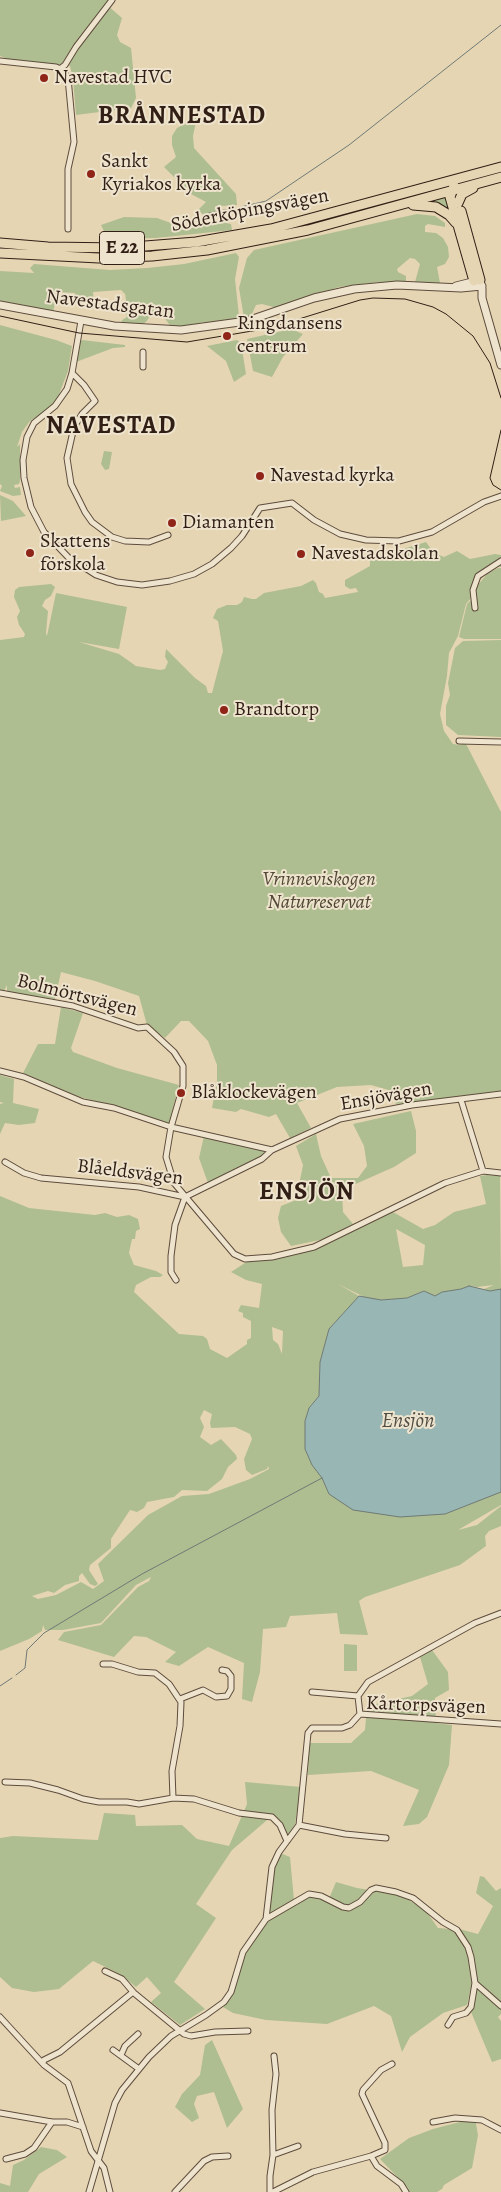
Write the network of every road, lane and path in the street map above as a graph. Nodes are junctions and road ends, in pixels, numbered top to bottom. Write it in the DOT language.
graph roads {
  1 [pos="112,0"];
  2 [pos="0,60"];
  3 [pos="60,68"];
  4 [pos="501,168"];
  5 [pos="460,178"];
  6 [pos="501,178"];
  7 [pos="438,185"];
  8 [pos="451,190"];
  9 [pos="458,203"];
  10 [pos="393,207"];
  11 [pos="458,225"];
  12 [pos="68,229"];
  13 [pos="0,244"];
  14 [pos="0,253"];
  15 [pos="478,284"];
  16 [pos="0,305"];
  17 [pos="80,321"];
  18 [pos="143,352"];
  19 [pos="501,366"];
  20 [pos="143,367"];
  21 [pos="72,373"];
  22 [pos="501,496"];
  23 [pos="168,536"];
  24 [pos="501,561"];
  25 [pos="475,608"];
  26 [pos="459,741"];
  27 [pos="501,742"];
  28 [pos="0,993"];
  29 [pos="0,1071"];
  30 [pos="501,1094"];
  31 [pos="461,1100"];
  32 [pos="170,1127"];
  33 [pos="272,1150"];
  34 [pos="5,1162"];
  35 [pos="483,1171"];
  36 [pos="501,1173"];
  37 [pos="185,1197"];
  38 [pos="176,1280"];
  39 [pos="501,1613"];
  40 [pos="103,1664"];
  41 [pos="222,1670"];
  42 [pos="312,1692"];
  43 [pos="358,1696"];
  44 [pos="180,1699"];
  45 [pos="360,1714"];
  46 [pos="501,1724"];
  47 [pos="5,1782"];
  48 [pos="173,1798"];
  49 [pos="299,1825"];
  50 [pos="386,1838"];
  51 [pos="288,1841"];
  52 [pos="266,1919"];
  53 [pos="105,1971"];
  54 [pos="475,1983"];
  55 [pos="133,1992"];
  56 [pos="501,2006"];
  57 [pos="0,2017"];
  58 [pos="448,2025"];
  59 [pos="180,2030"];
  60 [pos="248,2031"];
  61 [pos="138,2034"];
  62 [pos="113,2050"];
  63 [pos="121,2055"];
  64 [pos="274,2056"];
  65 [pos="43,2063"];
  66 [pos="392,2064"];
  67 [pos="139,2069"];
  68 [pos="0,2113"];
  69 [pos="52,2122"];
  70 [pos="433,2122"];
  71 [pos="84,2127"];
  72 [pos="501,2130"];
  73 [pos="298,2146"];
  74 [pos="273,2155"];
  75 [pos="228,2156"];
  76 [pos="371,2156"];
  77 [pos="6,2159"];
  78 [pos="98,2161"];
  79 [pos="89,2192"];
  80 [pos="110,2192"];
  81 [pos="175,2192"];
  82 [pos="272,2192"];
  83 [pos="406,2192"];
  1 -- 3 [label="street"];
  2 -- 3 [label="street"];
  3 -- 12 [label="street"];
  4 -- 5 [label="highway, Söderköpingsvägen / E 22"];
  5 -- 7 [label="highway, Söderköpingsvägen / E 22"];
  5 -- 8 [label="highway"];
  6 -- 8 [label="highway, Söderköpingsvägen / E 22"];
  6 -- 9 [label="highway"];
  7 -- 8 [label="highway"];
  7 -- 13 [label="highway, Söderköpingsvägen / E 22"];
  8 -- 9 [label="highway"];
  8 -- 10 [label="highway, Söderköpingsvägen / E 22"];
  8 -- 11 [label="highway"];
  9 -- 15 [label="highway"];
  10 -- 11 [label="highway"];
  10 -- 14 [label="highway, Söderköpingsvägen / E 22"];
  11 -- 15 [label="highway"];
  15 -- 17 [label="street, Navestadsgatan"];
  15 -- 19 [label="street"];
  16 -- 17 [label="street, Navestadsgatan"];
  17 -- 21 [label="street"];
  18 -- 20 [label="street"];
  21 -- 22 [label="street"];
  21 -- 23 [label="street"];
  24 -- 25 [label="street"];
  26 -- 27 [label="street"];
  28 -- 32 [label="street, Bolmörtsvägen"];
  29 -- 32 [label="street"];
  30 -- 31 [label="street, Ensjövägen"];
  31 -- 33 [label="street, Ensjövägen"];
  31 -- 35 [label="street, Ensjövägen"];
  32 -- 33 [label="street"];
  32 -- 37 [label="street"];
  33 -- 37 [label="street, Blåeldsvägen"];
  34 -- 37 [label="street, Blåeldsvägen"];
  35 -- 36 [label="street"];
  35 -- 37 [label="street"];
  37 -- 38 [label="street"];
  39 -- 43 [label="street"];
  40 -- 44 [label="street"];
  41 -- 44 [label="street"];
  42 -- 43 [label="street"];
  43 -- 45 [label="street"];
  44 -- 48 [label="street"];
  45 -- 46 [label="street, Kårtorpsvägen"];
  45 -- 49 [label="street, Kårtorpsvägen"];
  47 -- 48 [label="street"];
  48 -- 51 [label="street"];
  49 -- 50 [label="street"];
  49 -- 51 [label="street, Kårtorpsvägen"];
  51 -- 52 [label="street, Kårtorpsvägen"];
  52 -- 54 [label="street"];
  52 -- 59 [label="street, Kårtorpsvägen"];
  53 -- 55 [label="street"];
  54 -- 56 [label="street"];
  54 -- 58 [label="street"];
  55 -- 59 [label="street"];
  55 -- 65 [label="street"];
  57 -- 65 [label="street"];
  59 -- 60 [label="street"];
  59 -- 67 [label="street, Kårtorpsvägen"];
  61 -- 63 [label="street"];
  62 -- 63 [label="street"];
  63 -- 67 [label="street"];
  64 -- 74 [label="street"];
  65 -- 71 [label="street"];
  66 -- 76 [label="street"];
  67 -- 78 [label="street, Kårtorpsvägen"];
  68 -- 69 [label="street"];
  69 -- 71 [label="street"];
  69 -- 77 [label="street"];
  70 -- 72 [label="street"];
  71 -- 78 [label="street"];
  73 -- 74 [label="street"];
  74 -- 82 [label="street"];
  75 -- 81 [label="street"];
  76 -- 82 [label="street"];
  76 -- 83 [label="street"];
  78 -- 79 [label="street, Kårtorpsvägen"];
  78 -- 80 [label="street"];
}
